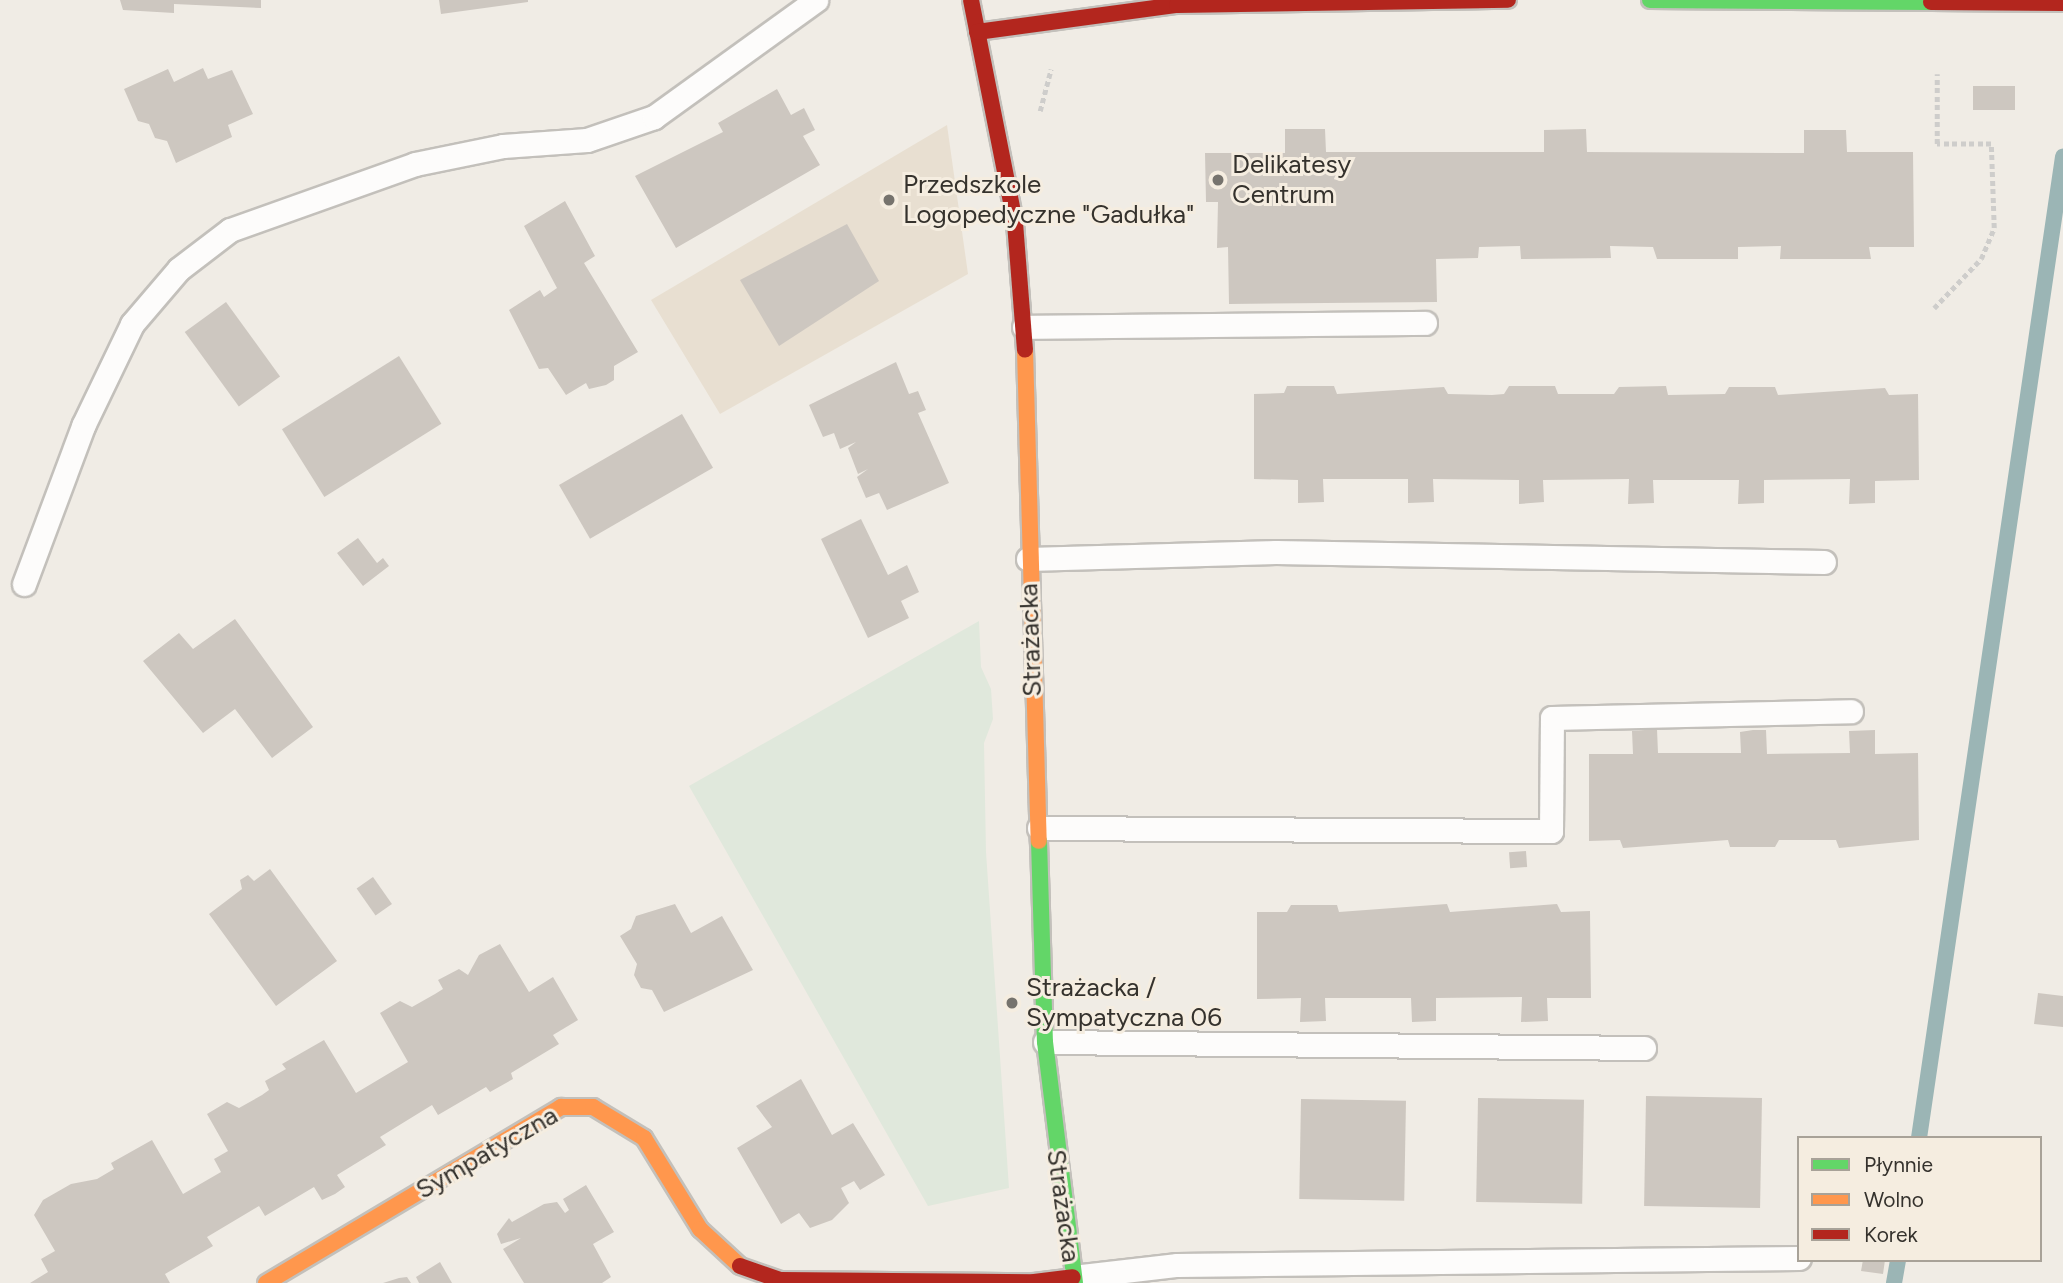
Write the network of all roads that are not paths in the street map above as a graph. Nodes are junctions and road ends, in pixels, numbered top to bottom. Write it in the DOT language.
graph roads {
  1 [pos="816,0"];
  2 [pos="971,0"];
  3 [pos="1508,0"];
  4 [pos="1650,0"];
  5 [pos="2063,3"];
  6 [pos="977,32"];
  7 [pos="1425,323"];
  8 [pos="1024,327"];
  9 [pos="1028,559"];
  10 [pos="1824,562"];
  11 [pos="24,584"];
  12 [pos="1852,711"];
  13 [pos="1039,828"];
  14 [pos="1045,1042"];
  15 [pos="1644,1048"];
  16 [pos="1797,1258"];
  17 [pos="1074,1280"];
  18 [pos="266,1283"];
  1 -- 11 [label="lane"];
  2 -- 6 [label="street, Strażacka"];
  3 -- 6 [label="street"];
  4 -- 5 [label="street"];
  6 -- 8 [label="street, Strażacka"];
  7 -- 8 [label="lane"];
  8 -- 9 [label="street, Strażacka"];
  9 -- 10 [label="lane"];
  9 -- 13 [label="street, Strażacka"];
  12 -- 13 [label="lane"];
  13 -- 14 [label="street, Strażacka"];
  14 -- 15 [label="lane"];
  14 -- 17 [label="street, Strażacka"];
  16 -- 17 [label="lane"];
  17 -- 18 [label="street, Sympatyczna"];
}
